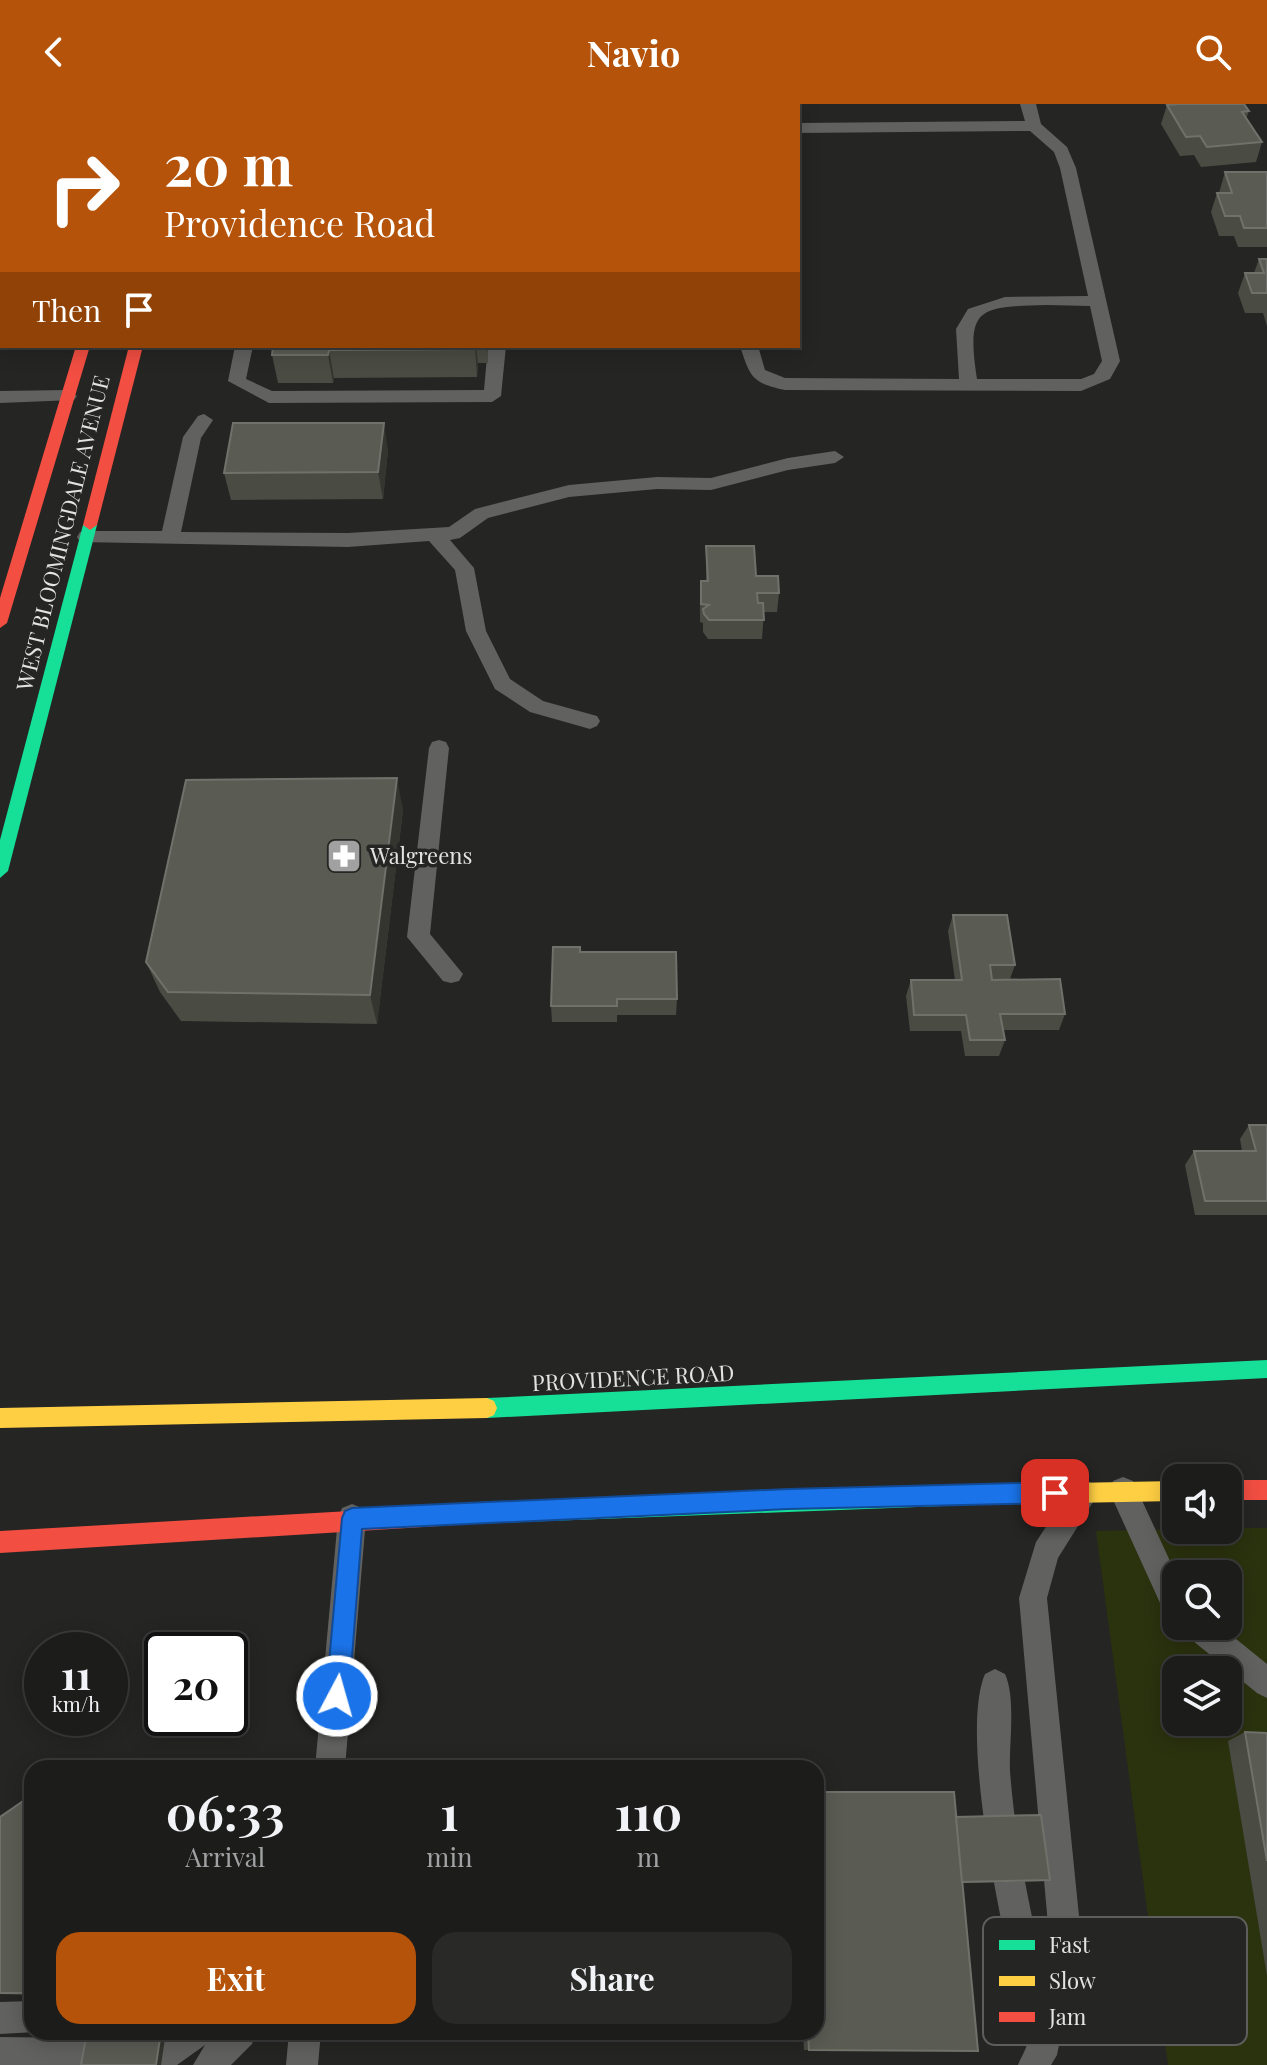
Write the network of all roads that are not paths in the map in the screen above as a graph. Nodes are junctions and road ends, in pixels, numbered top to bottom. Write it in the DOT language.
graph roads {
  1 [pos="1028,104"];
  2 [pos="1034,126"];
  3 [pos="800,128"];
  4 [pos="1098,301"];
  5 [pos="82,348"];
  6 [pos="135,348"];
  7 [pos="244,348"];
  8 [pos="497,348"];
  9 [pos="750,348"];
  10 [pos="969,385"];
  11 [pos="68,396"];
  12 [pos="0,397"];
  13 [pos="204,420"];
  14 [pos="835,457"];
  15 [pos="434,534"];
  16 [pos="87,537"];
  17 [pos="170,538"];
  18 [pos="0,623"];
  19 [pos="590,721"];
  20 [pos="439,748"];
  21 [pos="0,871"];
  22 [pos="451,974"];
  23 [pos="1267,1369"];
  24 [pos="0,1418"];
  25 [pos="1242,1490"];
  26 [pos="1267,1490"];
  27 [pos="1123,1491"];
  28 [pos="1162,1491"];
  29 [pos="1085,1492"];
  30 [pos="352,1518"];
  31 [pos="0,1542"];
  32 [pos="1162,1576"];
  33 [pos="1214,1640"];
  34 [pos="1267,1683"];
  35 [pos="995,1684"];
  36 [pos="331,1760"];
  37 [pos="1015,1917"];
  38 [pos="1063,1917"];
  39 [pos="24,2017"];
  40 [pos="0,2018"];
  41 [pos="185,2040"];
  42 [pos="232,2040"];
  43 [pos="304,2040"];
  44 [pos="0,2053"];
  45 [pos="209,2065"];
  46 [pos="302,2065"];
  1 -- 2 [label="lane"];
  2 -- 3 [label="lane"];
  2 -- 4 [label="lane"];
  4 -- 10 [label="lane"];
  4 -- 10 [label="lane"];
  5 -- 11 [label="main road, WEST BLOOMINGDALE AVENUE"];
  6 -- 16 [label="main road, WEST BLOOMINGDALE AVENUE"];
  7 -- 8 [label="lane"];
  9 -- 10 [label="lane"];
  11 -- 12 [label="lane"];
  11 -- 18 [label="main road, WEST BLOOMINGDALE AVENUE"];
  13 -- 17 [label="lane"];
  14 -- 15 [label="lane"];
  15 -- 17 [label="lane"];
  15 -- 19 [label="lane"];
  16 -- 17 [label="lane"];
  16 -- 21 [label="main road, WEST BLOOMINGDALE AVENUE"];
  20 -- 22 [label="lane"];
  23 -- 24 [label="main road, PROVIDENCE ROAD"];
  25 -- 26 [label="main road"];
  27 -- 28 [label="main road"];
  27 -- 29 [label="main road"];
  27 -- 32 [label="lane"];
  29 -- 30 [label="main road"];
  29 -- 38 [label="lane"];
  30 -- 31 [label="main road"];
  30 -- 36 [label="lane"];
  33 -- 34 [label="lane"];
  35 -- 37 [label="lane"];
  39 -- 40 [label="lane"];
  41 -- 44 [label="lane"];
  42 -- 45 [label="lane"];
  43 -- 46 [label="lane"];
}
